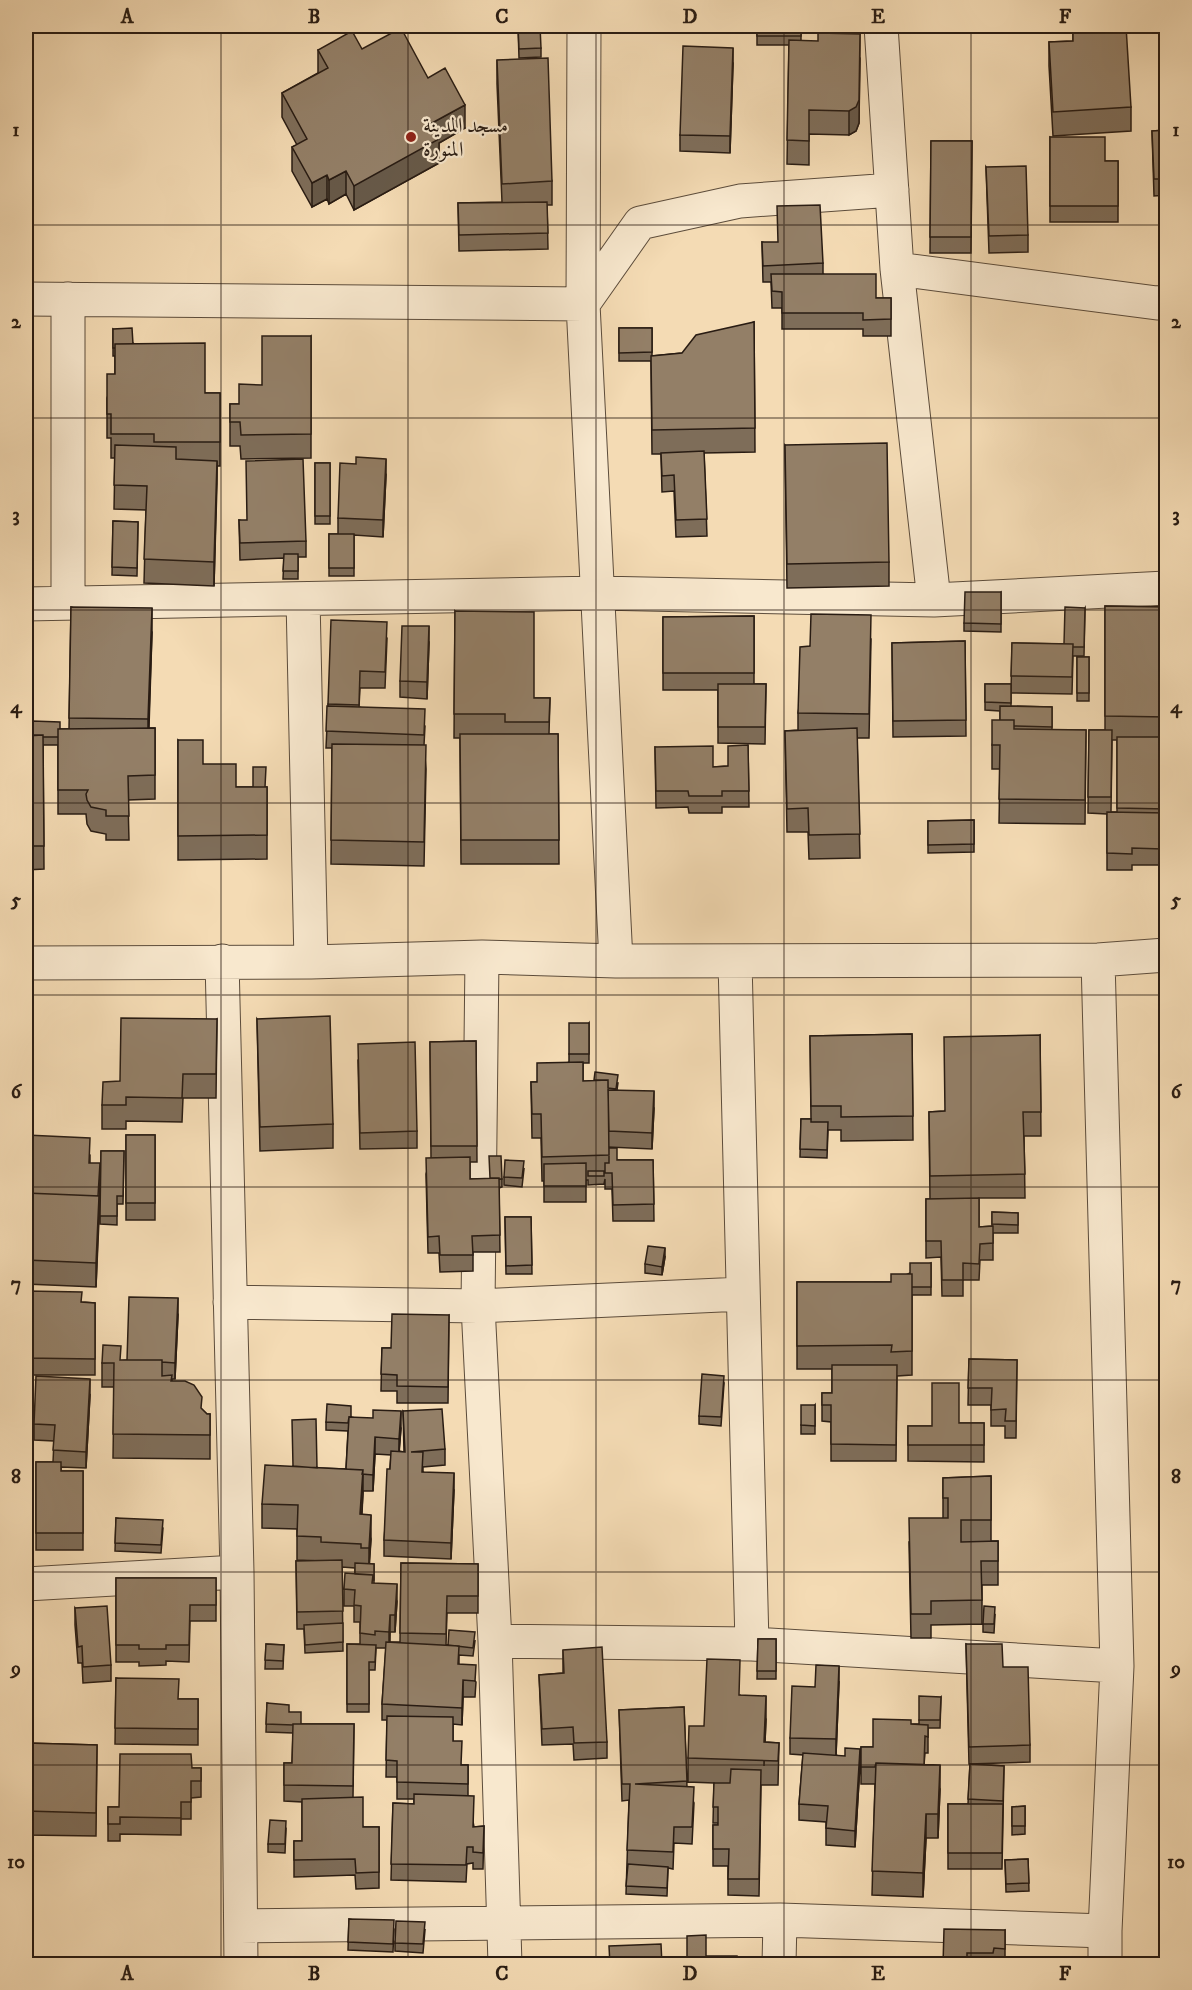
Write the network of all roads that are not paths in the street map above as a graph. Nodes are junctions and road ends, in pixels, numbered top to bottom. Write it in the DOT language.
graph roads {
  1 [pos="584,26"];
  2 [pos="881,26"];
  3 [pos="892,190"];
  4 [pos="897,269"];
  5 [pos="26,299"];
  6 [pos="68,299"];
  7 [pos="1167,302"];
  8 [pos="583,303"];
  9 [pos="1167,588"];
  10 [pos="598,593"];
  11 [pos="303,599"];
  12 [pos="934,600"];
  13 [pos="68,603"];
  14 [pos="26,604"];
  15 [pos="1167,956"];
  16 [pos="482,957"];
  17 [pos="1098,960"];
  18 [pos="222,961"];
  19 [pos="616,961"];
  20 [pos="735,961"];
  21 [pos="311,962"];
  22 [pos="26,963"];
  23 [pos="743,1294"];
  24 [pos="230,1302"];
  25 [pos="478,1306"];
  26 [pos="237,1572"];
  27 [pos="26,1584"];
  28 [pos="495,1641"];
  29 [pos="752,1644"];
  30 [pos="1117,1666"];
  31 [pos="780,1920"];
  32 [pos="503,1922"];
  33 [pos="241,1926"];
  34 [pos="1105,1931"];
  35 [pos="241,1965"];
  36 [pos="505,1965"];
  37 [pos="779,1965"];
  38 [pos="1106,1965"];
  1 -- 8 [label="street"];
  2 -- 3 [label="street"];
  3 -- 4 [label="street"];
  3 -- 8 [label="street"];
  4 -- 7 [label="street"];
  4 -- 12 [label="street"];
  5 -- 6 [label="street"];
  6 -- 8 [label="street"];
  6 -- 13 [label="street"];
  8 -- 10 [label="street"];
  9 -- 12 [label="street"];
  10 -- 11 [label="street"];
  10 -- 12 [label="street"];
  10 -- 19 [label="street"];
  11 -- 13 [label="street"];
  11 -- 21 [label="street"];
  13 -- 14 [label="street"];
  15 -- 17 [label="street"];
  16 -- 19 [label="street"];
  16 -- 21 [label="street"];
  16 -- 25 [label="street"];
  17 -- 20 [label="street"];
  17 -- 30 [label="street"];
  18 -- 21 [label="street"];
  18 -- 22 [label="street"];
  18 -- 24 [label="street"];
  19 -- 20 [label="street"];
  20 -- 23 [label="street"];
  23 -- 25 [label="street"];
  23 -- 29 [label="street"];
  24 -- 25 [label="street"];
  24 -- 26 [label="street"];
  25 -- 28 [label="street"];
  26 -- 27 [label="street"];
  26 -- 33 [label="street"];
  28 -- 29 [label="street"];
  28 -- 32 [label="street"];
  29 -- 30 [label="street"];
  30 -- 34 [label="street"];
  31 -- 32 [label="street"];
  31 -- 34 [label="street"];
  31 -- 37 [label="street"];
  32 -- 33 [label="street"];
  32 -- 36 [label="street"];
  33 -- 35 [label="street"];
  34 -- 38 [label="street"];
}
